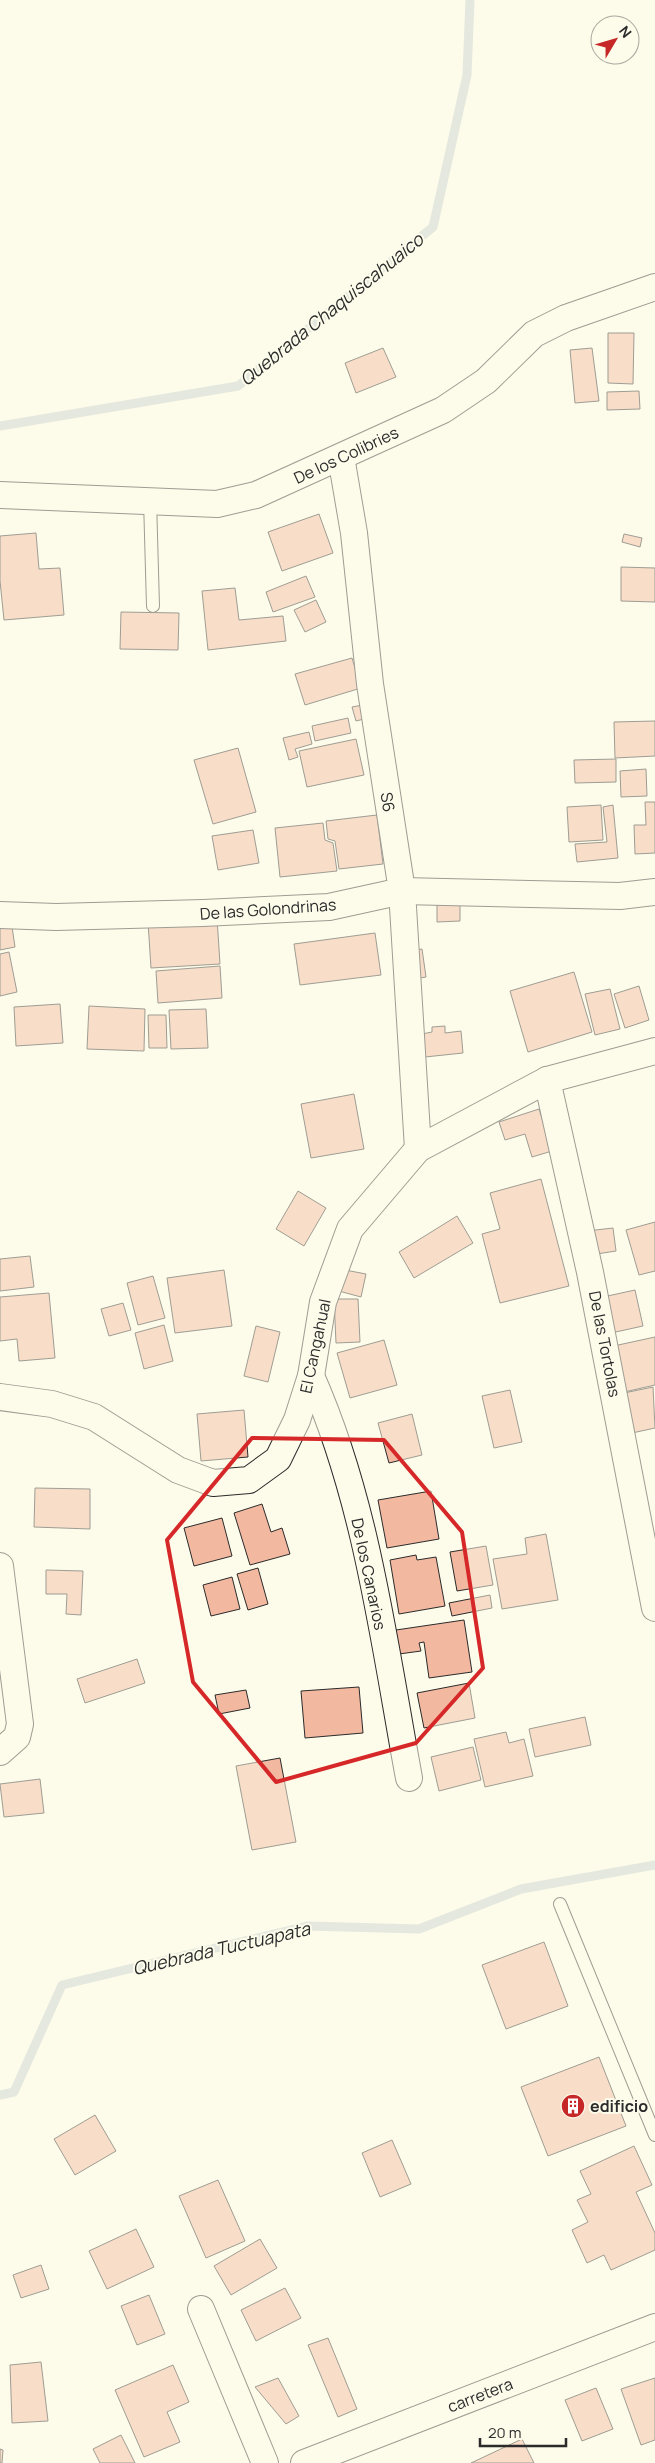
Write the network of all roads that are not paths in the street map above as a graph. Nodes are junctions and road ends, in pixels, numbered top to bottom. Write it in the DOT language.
graph roads {
  1 [pos="655,287"];
  2 [pos="341,457"];
  3 [pos="0,495"];
  4 [pos="150,500"];
  5 [pos="153,606"];
  6 [pos="402,891"];
  7 [pos="655,892"];
  8 [pos="0,915"];
  9 [pos="655,1051"];
  10 [pos="547,1080"];
  11 [pos="418,1149"];
  12 [pos="311,1376"];
  13 [pos="0,1397"];
  14 [pos="0,1566"];
  15 [pos="655,1608"];
  16 [pos="0,1752"];
  17 [pos="408,1778"];
  18 [pos="560,1904"];
  19 [pos="655,2135"];
  20 [pos="201,2309"];
  21 [pos="655,2327"];
  22 [pos="357,2453"];
  23 [pos="265,2463"];
  24 [pos="304,2463"];
  1 -- 2 [label="street, De los Colibries"];
  2 -- 4 [label="street, De los Colibries"];
  2 -- 6 [label="street, S6"];
  3 -- 4 [label="street, De los Colibries"];
  4 -- 5 [label="lane"];
  6 -- 7 [label="street, De las Golondrinas"];
  6 -- 8 [label="street, De las Golondrinas"];
  6 -- 11 [label="street, S6"];
  9 -- 10 [label="street, El Cangahual"];
  10 -- 11 [label="street, El Cangahual"];
  10 -- 15 [label="street, De las Tortolas"];
  11 -- 12 [label="street, El Cangahual"];
  12 -- 13 [label="street, El Cangahual"];
  12 -- 17 [label="street, De los Canarios"];
  14 -- 16 [label="street"];
  18 -- 19 [label="lane"];
  20 -- 23 [label="street"];
  21 -- 22 [label="street, carretera"];
  22 -- 24 [label="street, carretera"];
}
